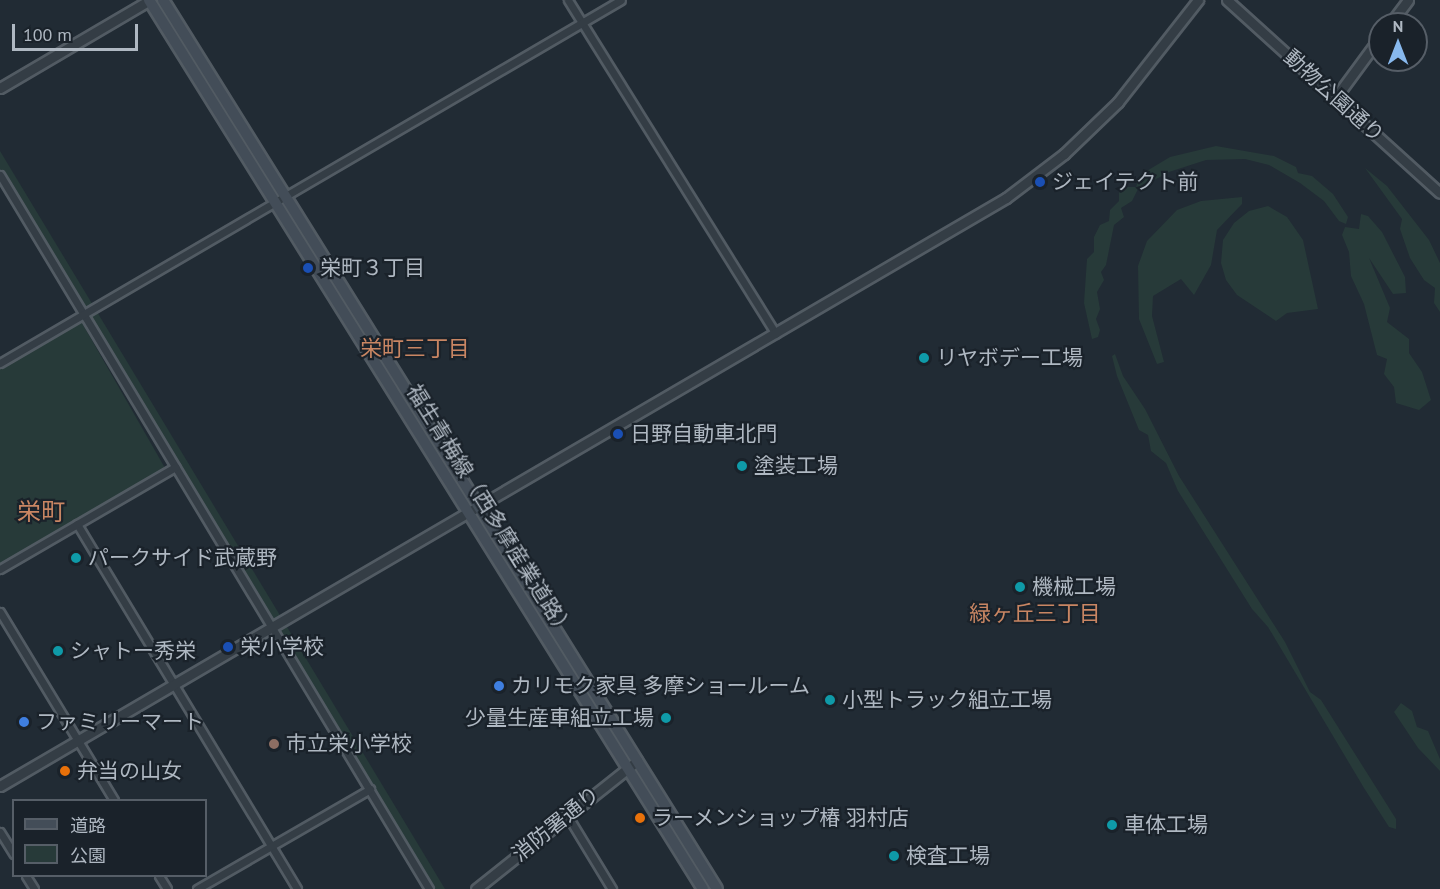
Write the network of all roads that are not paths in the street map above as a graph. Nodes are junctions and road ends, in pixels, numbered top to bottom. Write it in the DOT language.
graph roads {
  1 [pos="149,0"];
  2 [pos="163,0"];
  3 [pos="568,0"];
  4 [pos="621,0"];
  5 [pos="1198,0"];
  6 [pos="1227,0"];
  7 [pos="583,22"];
  8 [pos="1368,53"];
  9 [pos="0,88"];
  10 [pos="223,95"];
  11 [pos="1336,97"];
  12 [pos="212,102"];
  13 [pos="0,175"];
  14 [pos="1440,193"];
  15 [pos="286,196"];
  16 [pos="275,203"];
  17 [pos="84,314"];
  18 [pos="776,334"];
  19 [pos="0,363"];
  20 [pos="175,467"];
  21 [pos="480,507"];
  22 [pos="469,513"];
  23 [pos="77,524"];
  24 [pos="0,569"];
  25 [pos="0,612"];
  26 [pos="272,628"];
  27 [pos="174,685"];
  28 [pos="78,741"];
  29 [pos="638,761"];
  30 [pos="627,767"];
  31 [pos="0,786"];
  32 [pos="370,789"];
  33 [pos="113,799"];
  34 [pos="567,815"];
  35 [pos="0,832"];
  36 [pos="271,846"];
  37 [pos="12,851"];
  38 [pos="197,889"];
  39 [pos="297,889"];
  40 [pos="429,889"];
  41 [pos="476,889"];
  42 [pos="612,889"];
  43 [pos="703,889"];
  44 [pos="717,889"];
  1 -- 9 [label="street"];
  1 -- 12 [label="main road, 福生青梅線（西多摩産業道路）"];
  2 -- 10 [label="main road, 福生青梅線（西多摩産業道路）"];
  3 -- 7 [label="street"];
  4 -- 7 [label="street"];
  5 -- 18 [label="street"];
  6 -- 11 [label="street, 動物公園通り"];
  7 -- 15 [label="street"];
  7 -- 18 [label="street"];
  8 -- 11 [label="street"];
  10 -- 12 [label="main road"];
  10 -- 15 [label="main road, 福生青梅線（西多摩産業道路）"];
  11 -- 14 [label="street, 動物公園通り"];
  12 -- 16 [label="main road, 福生青梅線（西多摩産業道路）"];
  13 -- 17 [label="street"];
  15 -- 16 [label="street"];
  15 -- 21 [label="main road, 福生青梅線（西多摩産業道路）"];
  16 -- 17 [label="street"];
  16 -- 22 [label="main road, 福生青梅線（西多摩産業道路）"];
  17 -- 19 [label="street"];
  17 -- 20 [label="street"];
  18 -- 21 [label="street"];
  20 -- 23 [label="street"];
  20 -- 26 [label="street"];
  21 -- 22 [label="street"];
  21 -- 29 [label="main road, 福生青梅線（西多摩産業道路）"];
  22 -- 26 [label="street"];
  22 -- 30 [label="main road, 福生青梅線（西多摩産業道路）"];
  23 -- 24 [label="street"];
  23 -- 27 [label="street"];
  25 -- 28 [label="street"];
  26 -- 27 [label="street"];
  26 -- 32 [label="street"];
  27 -- 28 [label="street"];
  27 -- 36 [label="street"];
  28 -- 31 [label="street"];
  28 -- 33 [label="street"];
  29 -- 30 [label="street, 消防署通り"];
  29 -- 44 [label="main road, 福生青梅線（西多摩産業道路）"];
  30 -- 34 [label="street, 消防署通り"];
  30 -- 43 [label="main road, 福生青梅線（西多摩産業道路）"];
  32 -- 36 [label="street"];
  32 -- 40 [label="street"];
  34 -- 41 [label="street, 消防署通り"];
  34 -- 42 [label="street"];
  35 -- 37 [label="street"];
  36 -- 38 [label="street"];
  36 -- 39 [label="street"];
}
